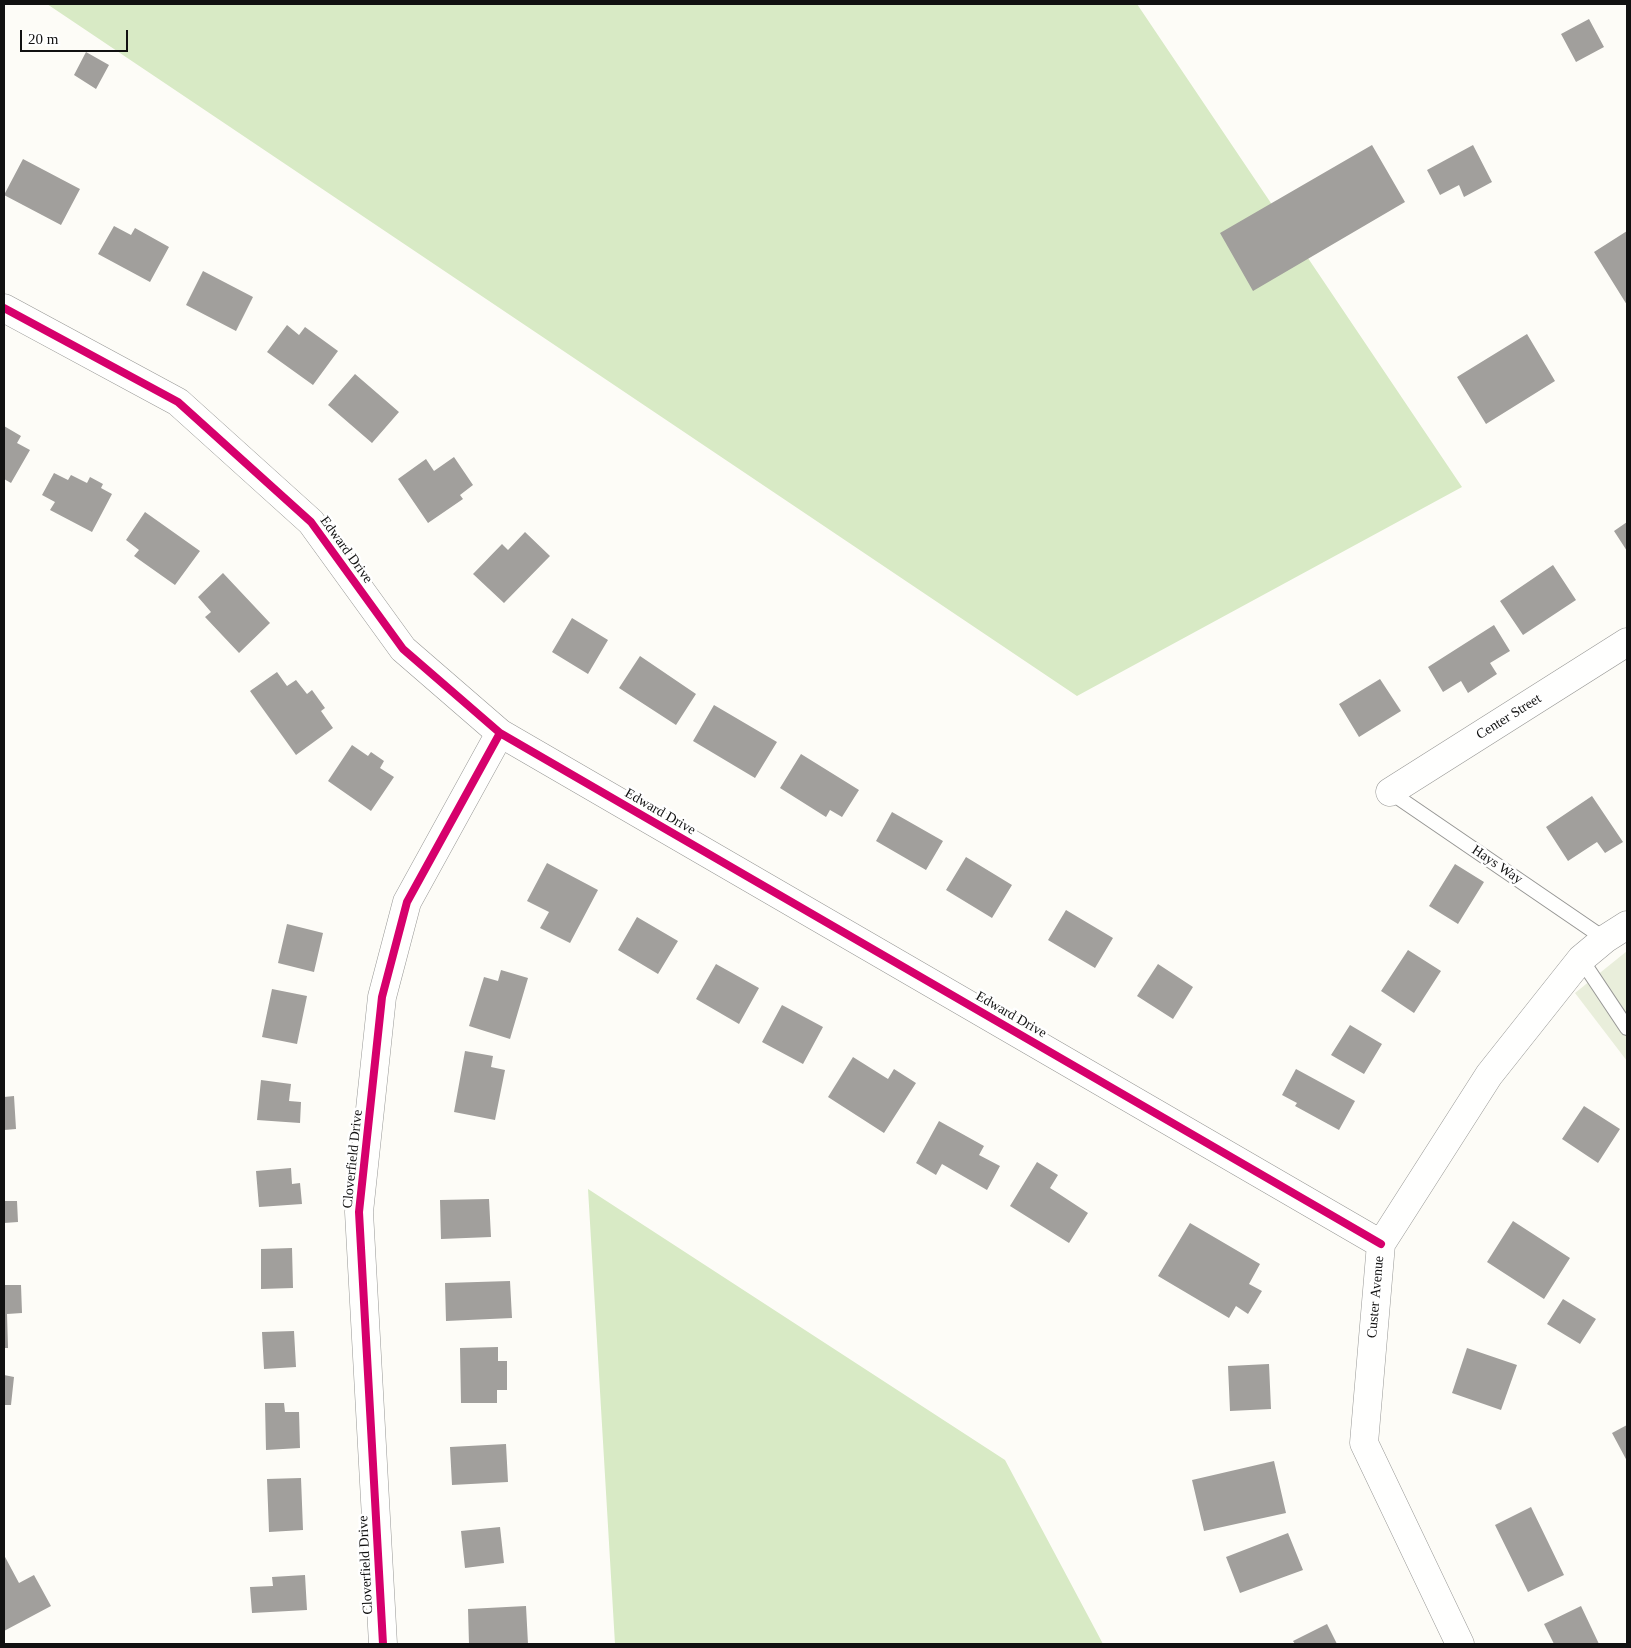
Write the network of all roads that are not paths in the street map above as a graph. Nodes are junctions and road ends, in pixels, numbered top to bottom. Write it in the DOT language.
graph roads {
  1 [pos="4,308"];
  2 [pos="1627,642"];
  3 [pos="500,733"];
  4 [pos="1390,792"];
  5 [pos="1616,932"];
  6 [pos="1581,959"];
  7 [pos="1627,1028"];
  8 [pos="1381,1244"];
  9 [pos="383,1644"];
  10 [pos="1460,1644"];
  1 -- 3 [label="street, Edward Drive"];
  2 -- 4 [label="street, Center Street"];
  3 -- 8 [label="street, Edward Drive"];
  3 -- 9 [label="street, Cloverfield Drive"];
  4 -- 5 [label="lane, Hays Way"];
  5 -- 6 [label="street, Custer Avenue"];
  6 -- 7 [label="lane"];
  6 -- 8 [label="street, Custer Avenue"];
  8 -- 10 [label="street, Custer Avenue"];
}
